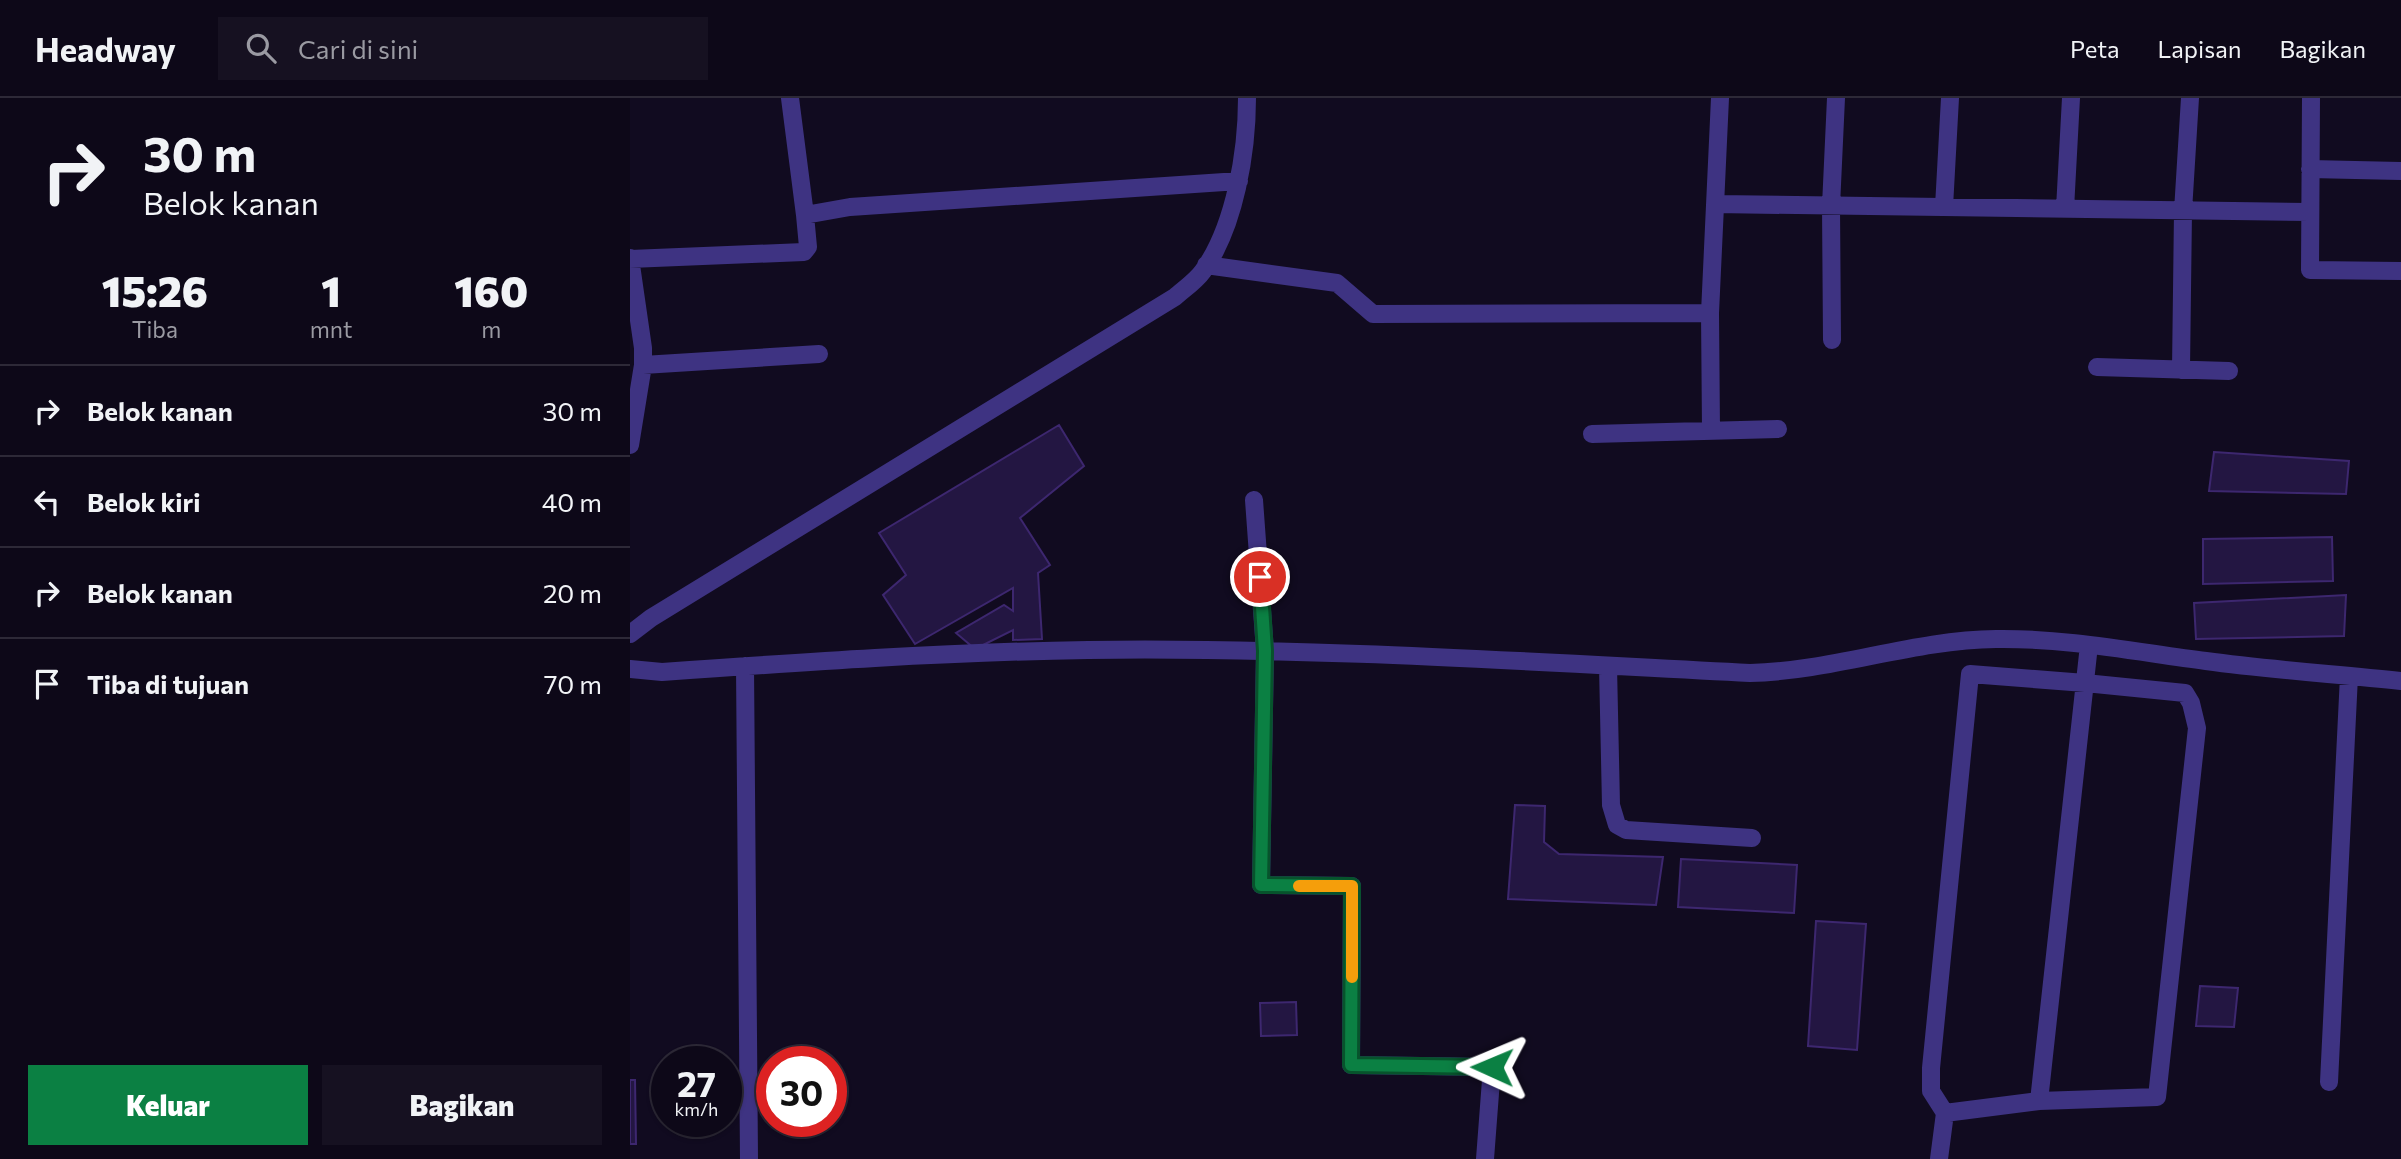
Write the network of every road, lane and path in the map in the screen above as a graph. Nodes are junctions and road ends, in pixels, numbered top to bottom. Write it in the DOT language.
graph roads {
  1 [pos="790,98"];
  2 [pos="1247,98"];
  3 [pos="1720,98"];
  4 [pos="1836,98"];
  5 [pos="1951,98"];
  6 [pos="2071,98"];
  7 [pos="2190,98"];
  8 [pos="2311,98"];
  9 [pos="2310,169"];
  10 [pos="2401,171"];
  11 [pos="1239,181"];
  12 [pos="1715,204"];
  13 [pos="1831,206"];
  14 [pos="1944,207"];
  15 [pos="2065,209"];
  16 [pos="2183,211"];
  17 [pos="2309,212"];
  18 [pos="804,215"];
  19 [pos="630,258"];
  20 [pos="1206,265"];
  21 [pos="2401,271"];
  22 [pos="1710,313"];
  23 [pos="1832,340"];
  24 [pos="819,354"];
  25 [pos="643,365"];
  26 [pos="2096,368"];
  27 [pos="2181,370"];
  28 [pos="2229,370"];
  29 [pos="1778,429"];
  30 [pos="1711,431"];
  31 [pos="1592,434"];
  32 [pos="630,445"];
  33 [pos="1254,500"];
  34 [pos="630,634"];
  35 [pos="2089,645"];
  36 [pos="1265,651"];
  37 [pos="745,666"];
  38 [pos="1608,666"];
  39 [pos="630,669"];
  40 [pos="2349,676"];
  41 [pos="2401,681"];
  42 [pos="2085,682"];
  43 [pos="1752,838"];
  44 [pos="2329,1082"];
  45 [pos="2039,1101"];
  46 [pos="1945,1113"];
  47 [pos="748,1159"];
  48 [pos="1485,1159"];
  49 [pos="1939,1159"];
  1 -- 18 [label="street"];
  2 -- 11 [label="street"];
  3 -- 12 [label="street"];
  4 -- 13 [label="street"];
  5 -- 14 [label="street"];
  6 -- 15 [label="street"];
  7 -- 16 [label="street"];
  8 -- 9 [label="street"];
  9 -- 10 [label="street"];
  9 -- 17 [label="street"];
  11 -- 18 [label="street"];
  11 -- 20 [label="street"];
  12 -- 13 [label="street"];
  12 -- 22 [label="street"];
  13 -- 14 [label="street"];
  13 -- 23 [label="street"];
  14 -- 15 [label="street"];
  15 -- 16 [label="street"];
  16 -- 17 [label="street"];
  16 -- 27 [label="street"];
  17 -- 21 [label="street"];
  18 -- 19 [label="street"];
  19 -- 25 [label="street"];
  20 -- 22 [label="street"];
  20 -- 34 [label="street"];
  22 -- 30 [label="street"];
  24 -- 25 [label="street"];
  25 -- 32 [label="street"];
  26 -- 27 [label="street"];
  27 -- 28 [label="street"];
  29 -- 30 [label="street"];
  30 -- 31 [label="street"];
  33 -- 36 [label="street"];
  35 -- 38 [label="street"];
  35 -- 40 [label="street"];
  35 -- 42 [label="street"];
  36 -- 37 [label="street"];
  36 -- 38 [label="street"];
  36 -- 48 [label="street"];
  37 -- 39 [label="street"];
  37 -- 47 [label="street"];
  38 -- 43 [label="street"];
  40 -- 41 [label="street"];
  40 -- 44 [label="street"];
  42 -- 45 [label="street"];
  42 -- 45 [label="street"];
  42 -- 46 [label="street"];
  45 -- 46 [label="street"];
  46 -- 49 [label="street"];
}
